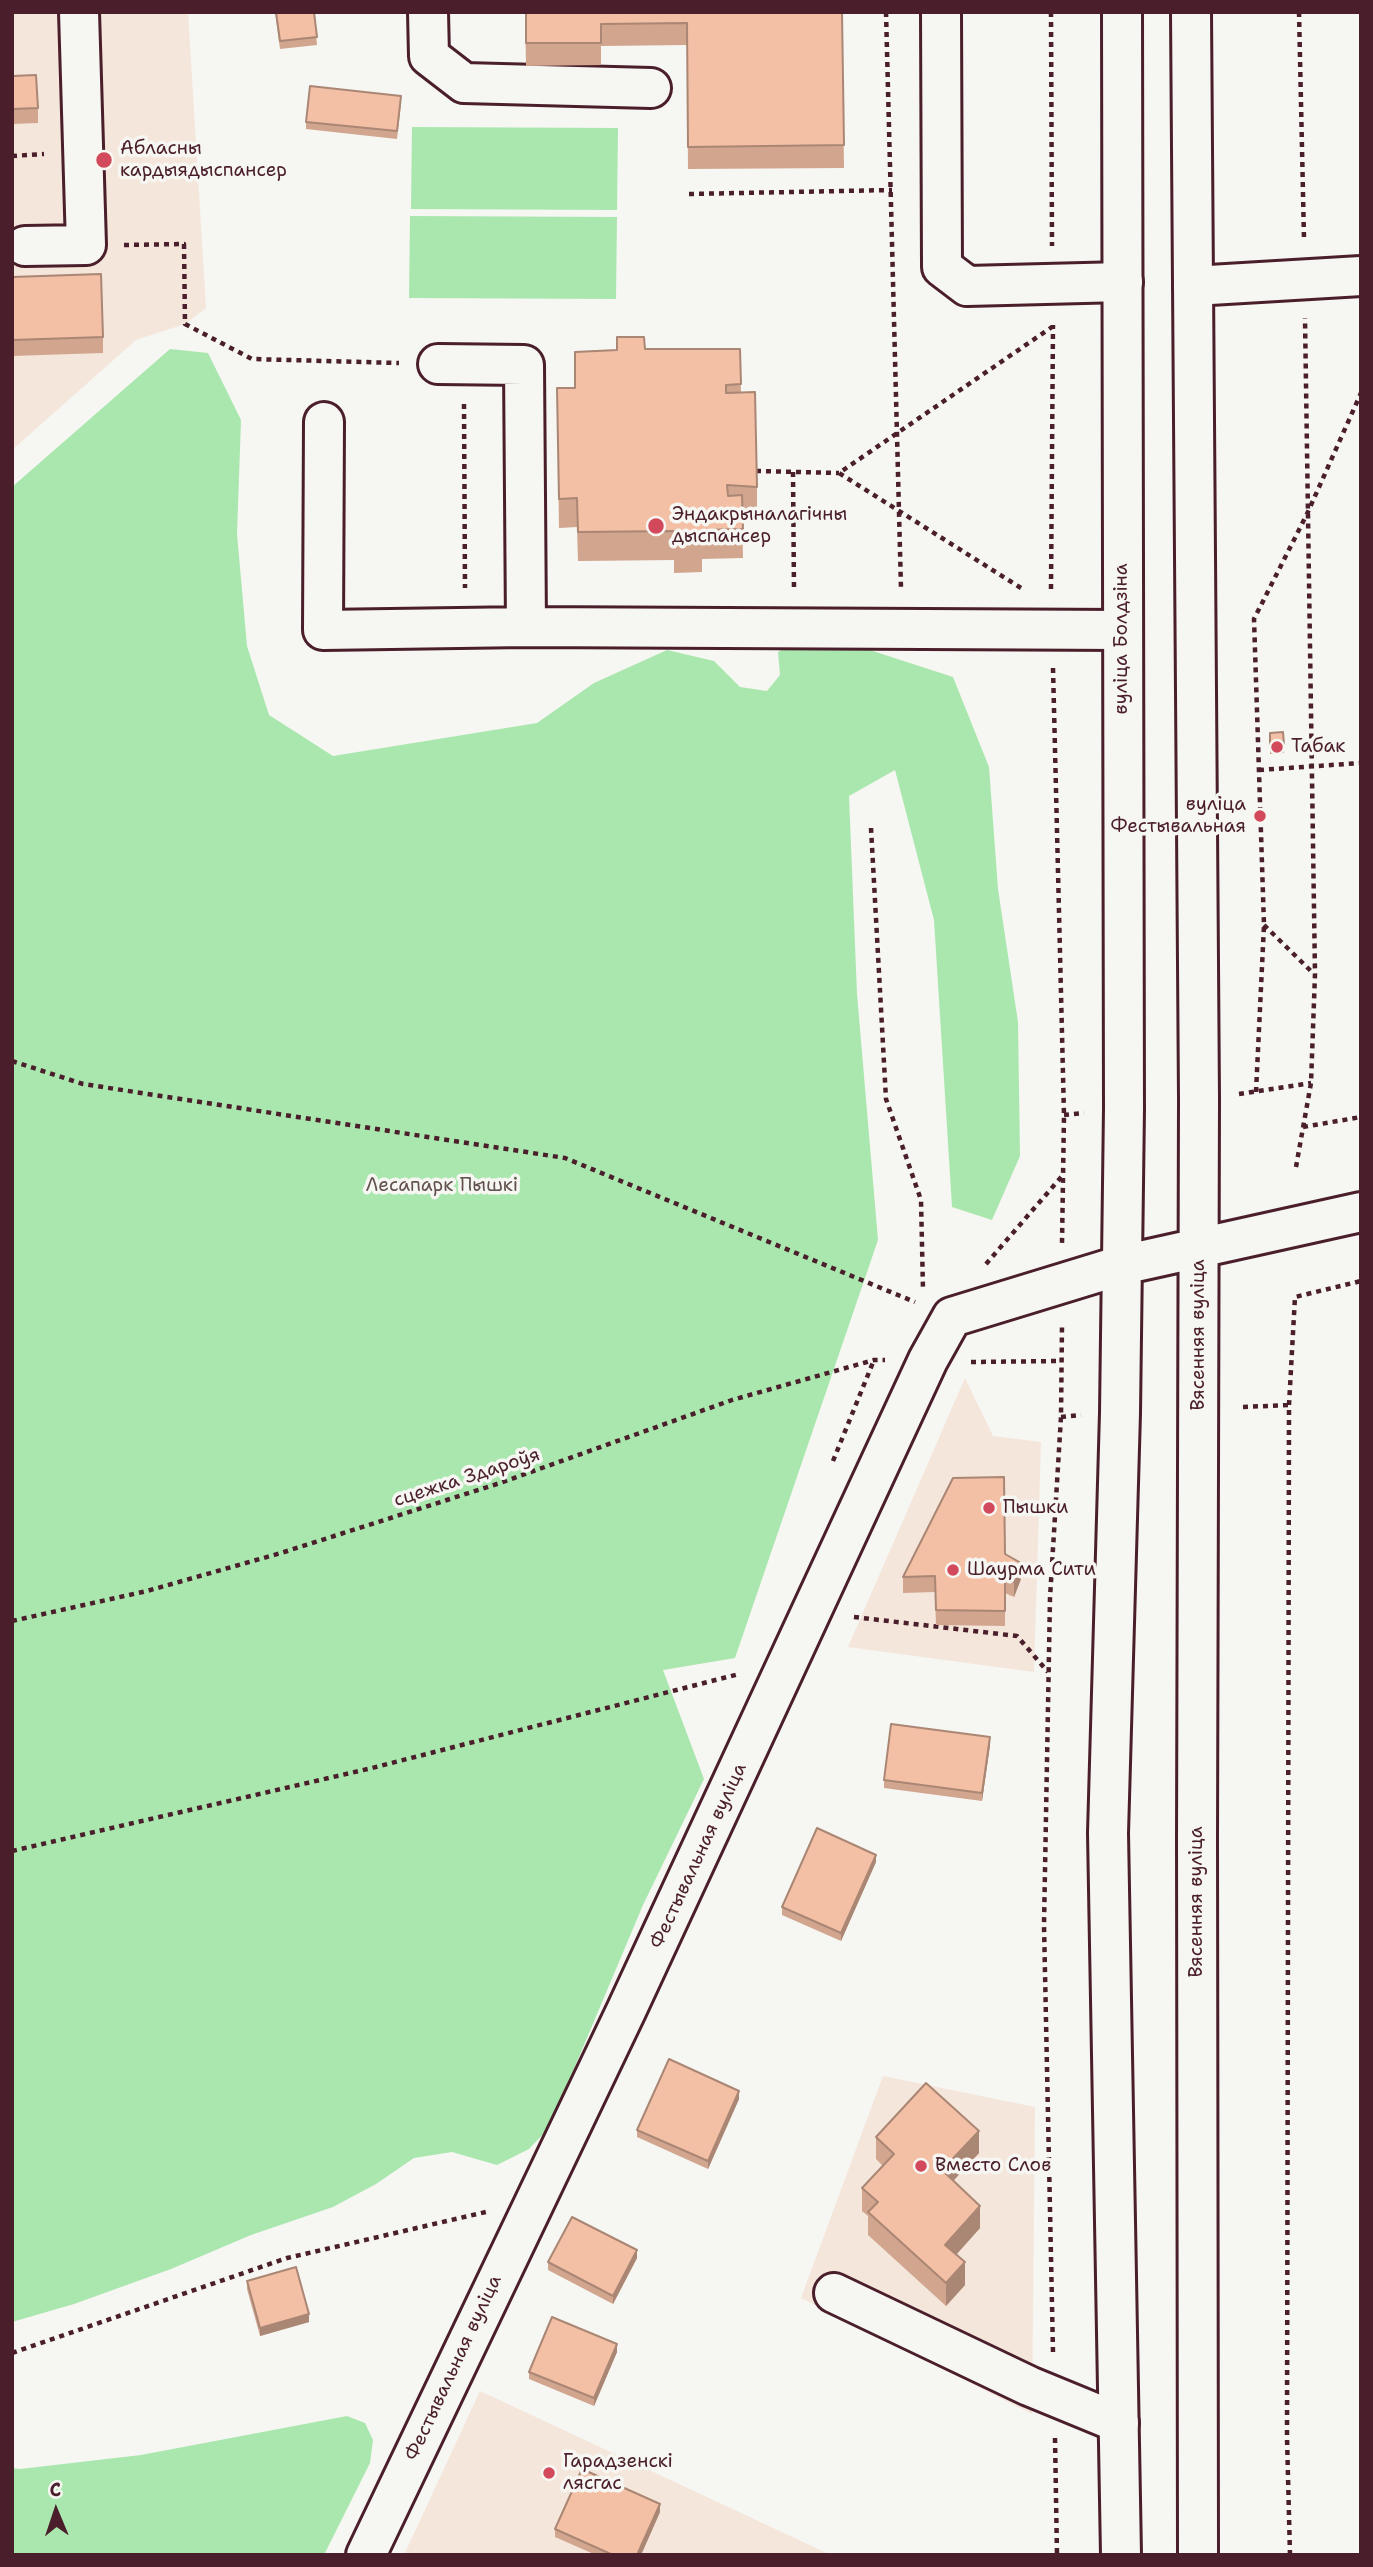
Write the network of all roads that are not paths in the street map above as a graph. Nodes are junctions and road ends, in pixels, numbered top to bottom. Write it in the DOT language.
graph roads {
  1 [pos="79,12"];
  2 [pos="428,12"];
  3 [pos="941,12"];
  4 [pos="1122,12"];
  5 [pos="1191,12"];
  6 [pos="651,88"];
  7 [pos="25,246"];
  8 [pos="1361,276"];
  9 [pos="1123,282"];
  10 [pos="1193,286"];
  11 [pos="451,365"];
  12 [pos="324,422"];
  13 [pos="526,627"];
  14 [pos="1122,630"];
  15 [pos="1361,1212"];
  16 [pos="1199,1249"];
  17 [pos="1122,1265"];
  18 [pos="834,2292"];
  19 [pos="1119,2423"];
  20 [pos="366,2555"];
  21 [pos="1121,2555"];
  22 [pos="1198,2555"];
  1 -- 7 [label="main road"];
  2 -- 6 [label="main road"];
  3 -- 9 [label="main road"];
  4 -- 9 [label="main road, вуліца Болдзіна"];
  5 -- 10 [label="main road"];
  8 -- 10 [label="main road"];
  9 -- 14 [label="main road, вуліца Болдзіна"];
  10 -- 16 [label="main road"];
  11 -- 13 [label="main road"];
  12 -- 13 [label="main road"];
  13 -- 14 [label="main road"];
  14 -- 17 [label="main road, вуліца Болдзіна"];
  15 -- 16 [label="main road"];
  16 -- 17 [label="main road"];
  16 -- 22 [label="main road, Вясенняя вуліца"];
  17 -- 19 [label="main road"];
  17 -- 20 [label="main road, Фестывальная вуліца"];
  18 -- 19 [label="main road"];
  19 -- 21 [label="main road"];
}
